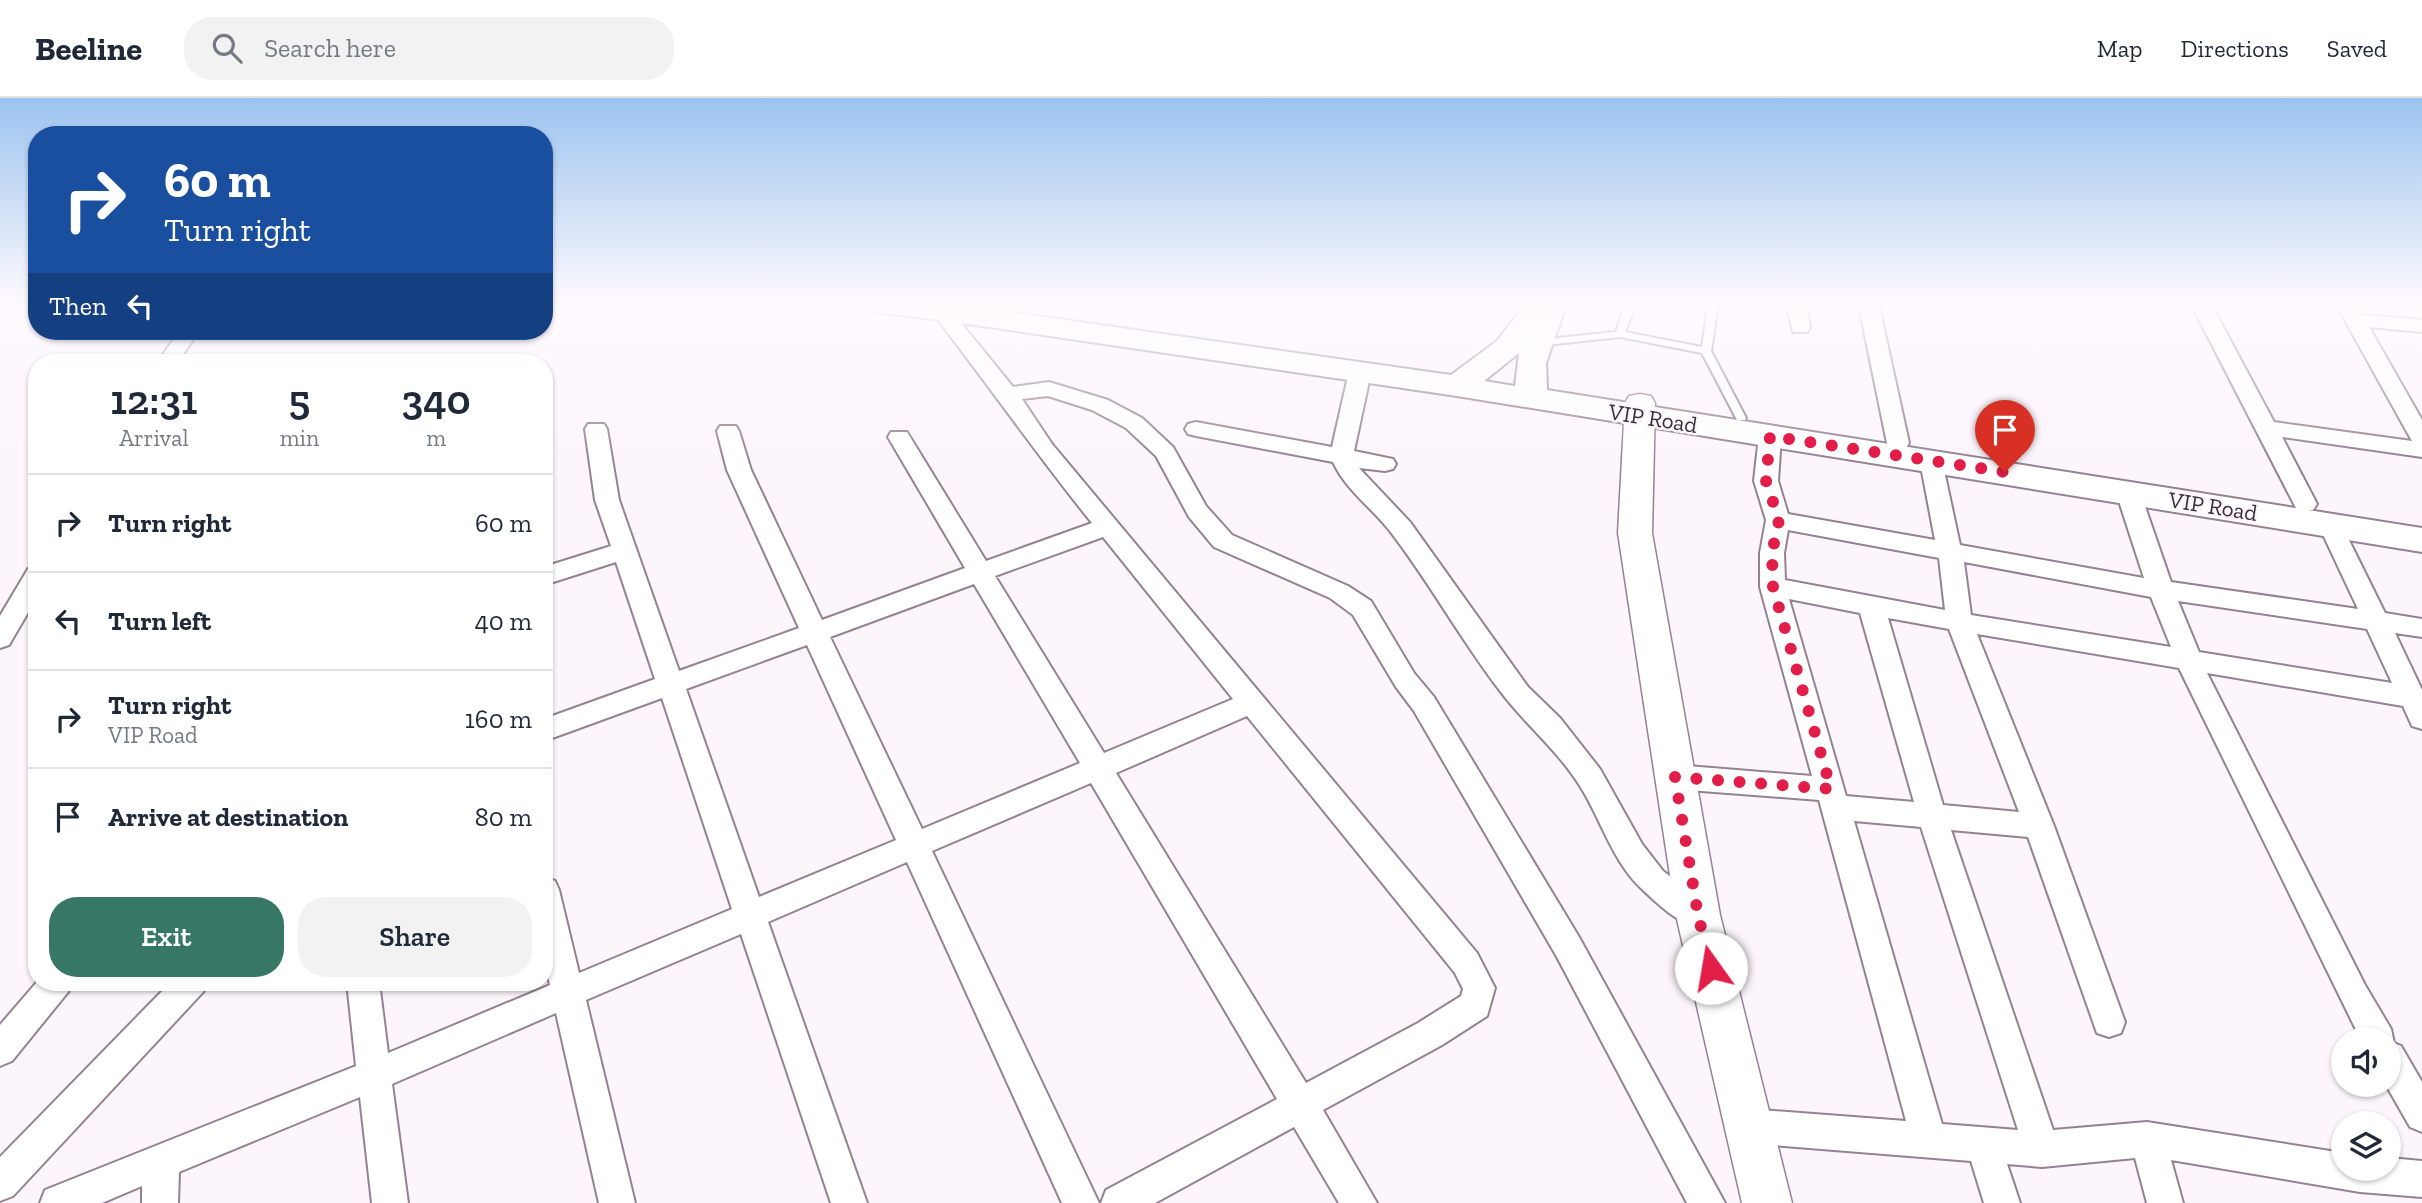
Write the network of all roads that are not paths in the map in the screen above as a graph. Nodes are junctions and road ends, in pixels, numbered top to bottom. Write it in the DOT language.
graph roads {
  1 [pos="978,358"];
  2 [pos="1277,358"];
  3 [pos="1306,358"];
  4 [pos="1494,358"];
  5 [pos="1532,358"];
  6 [pos="1709,358"];
  7 [pos="1880,358"];
  8 [pos="2229,358"];
  9 [pos="2376,358"];
  10 [pos="1360,372"];
  11 [pos="1462,382"];
  12 [pos="1531,392"];
  13 [pos="1007,394"];
  14 [pos="1639,409"];
  15 [pos="1741,418"];
  16 [pos="2265,428"];
  17 [pos="596,429"];
  18 [pos="1196,429"];
  19 [pos="728,431"];
  20 [pos="1770,436"];
  21 [pos="899,437"];
  22 [pos="2422,440"];
  23 [pos="1898,443"];
  24 [pos="2422,450"];
  25 [pos="1342,456"];
  26 [pos="1931,461"];
  27 [pos="1385,464"];
  28 [pos="2129,492"];
  29 [pos="2317,514"];
  30 [pos="1779,520"];
  31 [pos="2422,523"];
  32 [pos="1108,526"];
  33 [pos="2422,540"];
  34 [pos="624,551"];
  35 [pos="1950,552"];
  36 [pos="553,573"];
  37 [pos="981,574"];
  38 [pos="1773,587"];
  39 [pos="2162,590"];
  40 [pos="20,598"];
  41 [pos="1871,605"];
  42 [pos="2374,621"];
  43 [pos="1959,622"];
  44 [pos="2422,628"];
  45 [pos="815,632"];
  46 [pos="0,638"];
  47 [pos="2189,659"];
  48 [pos="670,684"];
  49 [pos="1253,702"];
  50 [pos="2417,708"];
  51 [pos="553,727"];
  52 [pos="1099,768"];
  53 [pos="1675,777"];
  54 [pos="1833,798"];
  55 [pos="1932,816"];
  56 [pos="2039,827"];
  57 [pos="914,846"];
  58 [pos="1698,915"];
  59 [pos="750,916"];
  60 [pos="553,929"];
  61 [pos="49,991"];
  62 [pos="183,991"];
  63 [pos="364,991"];
  64 [pos="568,993"];
  65 [pos="2109,1022"];
  66 [pos="2372,1027"];
  67 [pos="0,1050"];
  68 [pos="374,1074"];
  69 [pos="2401,1078"];
  70 [pos="1302,1104"];
  71 [pos="2422,1115"];
  72 [pos="1748,1126"];
  73 [pos="2147,1139"];
  74 [pos="1929,1140"];
  75 [pos="1983,1144"];
  76 [pos="2042,1149"];
  77 [pos="161,1159"];
  78 [pos="2422,1180"];
  79 [pos="0,1183"];
  80 [pos="58,1203"];
  81 [pos="160,1203"];
  82 [pos="390,1203"];
  83 [pos="617,1203"];
  84 [pos="849,1203"];
  85 [pos="1081,1203"];
  86 [pos="1119,1203"];
  87 [pos="1359,1203"];
  88 [pos="1707,1203"];
  89 [pos="1768,1203"];
  90 [pos="2002,1203"];
  91 [pos="2165,1203"];
  1 -- 13 [label="street"];
  2 -- 10 [label="main road, VIP Road"];
  3 -- 11 [label="main road, VIP Road"];
  4 -- 11 [label="main road"];
  5 -- 12 [label="main road"];
  6 -- 15 [label="lane"];
  7 -- 23 [label="street"];
  8 -- 16 [label="street"];
  9 -- 22 [label="street"];
  10 -- 11 [label="main road, VIP Road"];
  10 -- 25 [label="street"];
  11 -- 12 [label="main road, VIP Road"];
  12 -- 14 [label="main road, VIP Road"];
  13 -- 32 [label="street"];
  13 -- 88 [label="street"];
  14 -- 15 [label="main road, VIP Road"];
  14 -- 20 [label="main road, VIP Road"];
  14 -- 53 [label="main road"];
  15 -- 23 [label="main road, VIP Road"];
  16 -- 24 [label="street"];
  16 -- 29 [label="street"];
  17 -- 34 [label="street"];
  18 -- 25 [label="street"];
  19 -- 45 [label="street"];
  20 -- 26 [label="main road, VIP Road"];
  20 -- 30 [label="street"];
  21 -- 37 [label="street"];
  23 -- 29 [label="main road, VIP Road"];
  25 -- 27 [label="street"];
  25 -- 58 [label="street"];
  26 -- 28 [label="main road, VIP Road"];
  26 -- 35 [label="street"];
  28 -- 29 [label="main road, VIP Road"];
  28 -- 39 [label="street"];
  29 -- 31 [label="main road, VIP Road"];
  29 -- 33 [label="main road, VIP Road"];
  29 -- 42 [label="street"];
  30 -- 35 [label="street"];
  30 -- 38 [label="street"];
  32 -- 37 [label="street"];
  32 -- 49 [label="street"];
  34 -- 36 [label="street"];
  34 -- 48 [label="street"];
  35 -- 39 [label="street"];
  35 -- 43 [label="street"];
  37 -- 45 [label="street"];
  37 -- 52 [label="street"];
  38 -- 41 [label="street"];
  38 -- 54 [label="street"];
  39 -- 42 [label="street"];
  39 -- 47 [label="street"];
  40 -- 46 [label="street"];
  41 -- 43 [label="street"];
  41 -- 55 [label="street"];
  42 -- 44 [label="street"];
  42 -- 50 [label="street"];
  43 -- 47 [label="street"];
  43 -- 56 [label="street"];
  45 -- 48 [label="street"];
  45 -- 57 [label="street"];
  47 -- 50 [label="street"];
  47 -- 66 [label="street"];
  48 -- 51 [label="street"];
  48 -- 59 [label="street"];
  49 -- 52 [label="street"];
  49 -- 70 [label="street"];
  52 -- 57 [label="street"];
  52 -- 70 [label="street"];
  53 -- 54 [label="street"];
  53 -- 58 [label="main road"];
  54 -- 55 [label="street"];
  54 -- 74 [label="street"];
  55 -- 56 [label="street"];
  55 -- 76 [label="street"];
  56 -- 65 [label="street"];
  57 -- 59 [label="street"];
  57 -- 85 [label="street"];
  58 -- 72 [label="main road"];
  59 -- 64 [label="street"];
  59 -- 84 [label="street"];
  60 -- 64 [label="street"];
  61 -- 67 [label="street"];
  62 -- 79 [label="street"];
  63 -- 68 [label="street"];
  64 -- 68 [label="street"];
  64 -- 83 [label="street"];
  68 -- 77 [label="street"];
  68 -- 82 [label="street"];
  69 -- 71 [label="street"];
  70 -- 86 [label="street"];
  70 -- 87 [label="street"];
  72 -- 74 [label="street"];
  72 -- 89 [label="main road"];
  73 -- 76 [label="street"];
  73 -- 78 [label="street"];
  73 -- 91 [label="street"];
  74 -- 75 [label="street"];
  75 -- 76 [label="street"];
  75 -- 90 [label="street"];
  77 -- 80 [label="street"];
  77 -- 81 [label="street"];
}
